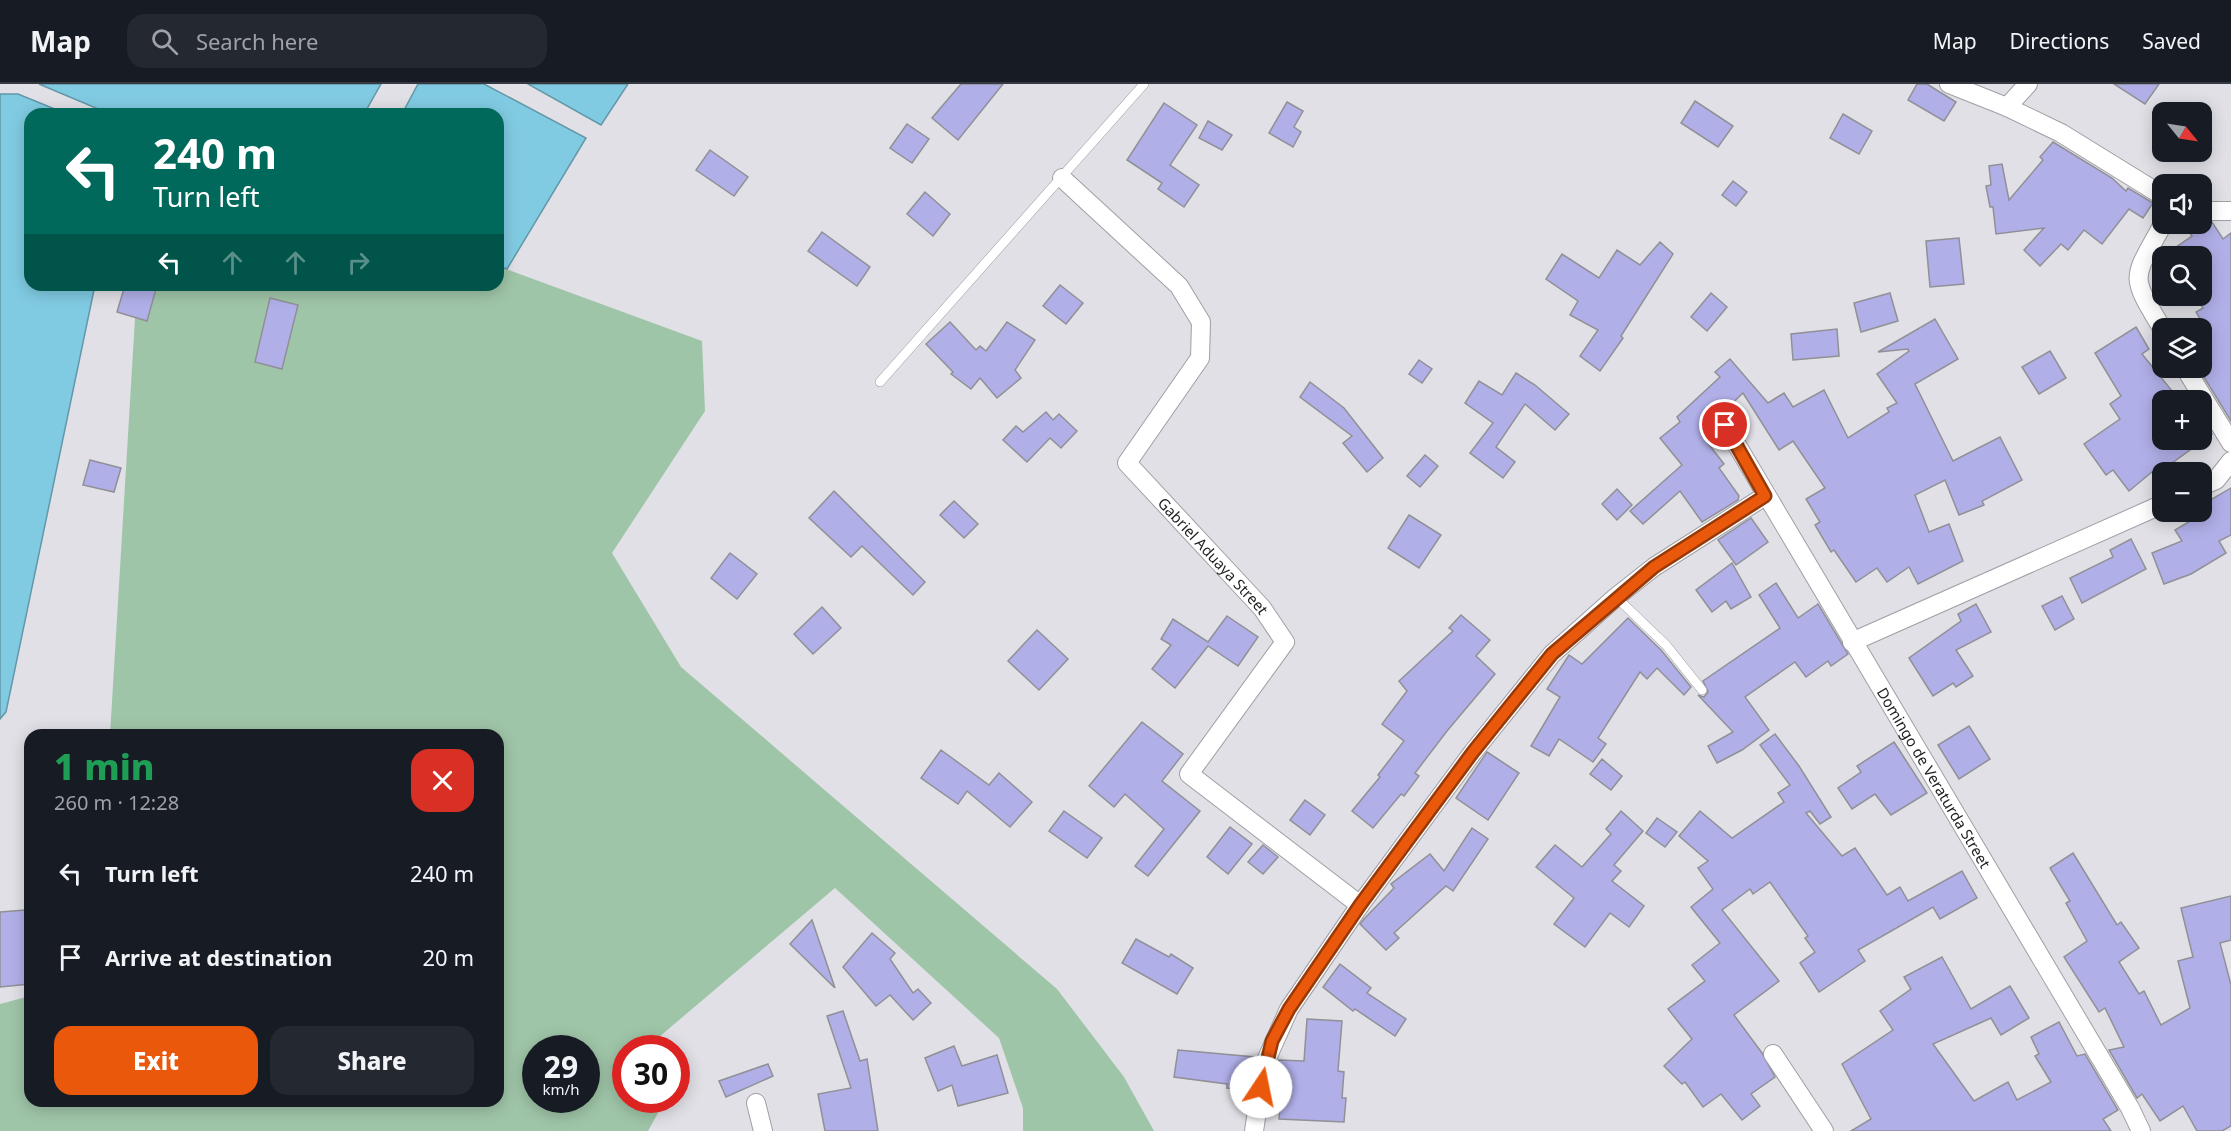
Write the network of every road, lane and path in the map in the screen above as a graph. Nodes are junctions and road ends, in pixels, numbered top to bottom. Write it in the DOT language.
graph roads {
  1 [pos="1144,84"];
  2 [pos="1949,84"];
  3 [pos="2028,84"];
  4 [pos="2007,107"];
  5 [pos="1062,178"];
  6 [pos="2152,189"];
  7 [pos="2231,211"];
  8 [pos="2212,212"];
  9 [pos="2158,234"];
  10 [pos="2156,318"];
  11 [pos="2191,378"];
  12 [pos="880,382"];
  13 [pos="1725,425"];
  14 [pos="2231,443"];
  15 [pos="2231,461"];
  16 [pos="2212,482"];
  17 [pos="1765,496"];
  18 [pos="2152,509"];
  19 [pos="1616,597"];
  20 [pos="1852,642"];
  21 [pos="1702,690"];
  22 [pos="1360,905"];
  23 [pos="1773,1054"];
  24 [pos="756,1103"];
  25 [pos="763,1131"];
  26 [pos="1254,1131"];
  27 [pos="1824,1131"];
  28 [pos="2141,1131"];
  1 -- 5 [label="lane"];
  2 -- 4 [label="street"];
  3 -- 4 [label="street"];
  4 -- 6 [label="street"];
  5 -- 12 [label="lane"];
  5 -- 22 [label="street, Gabriel Aduaya Street"];
  7 -- 8 [label="street"];
  9 -- 10 [label="street"];
  11 -- 14 [label="street"];
  13 -- 17 [label="street, Domingo de Veraturda Street"];
  15 -- 16 [label="street"];
  17 -- 19 [label="street"];
  17 -- 20 [label="street, Domingo de Veraturda Street"];
  18 -- 20 [label="street"];
  19 -- 21 [label="lane"];
  19 -- 22 [label="street"];
  20 -- 28 [label="street, Domingo de Veraturda Street"];
  22 -- 26 [label="street"];
  23 -- 27 [label="street"];
  24 -- 25 [label="street"];
}
